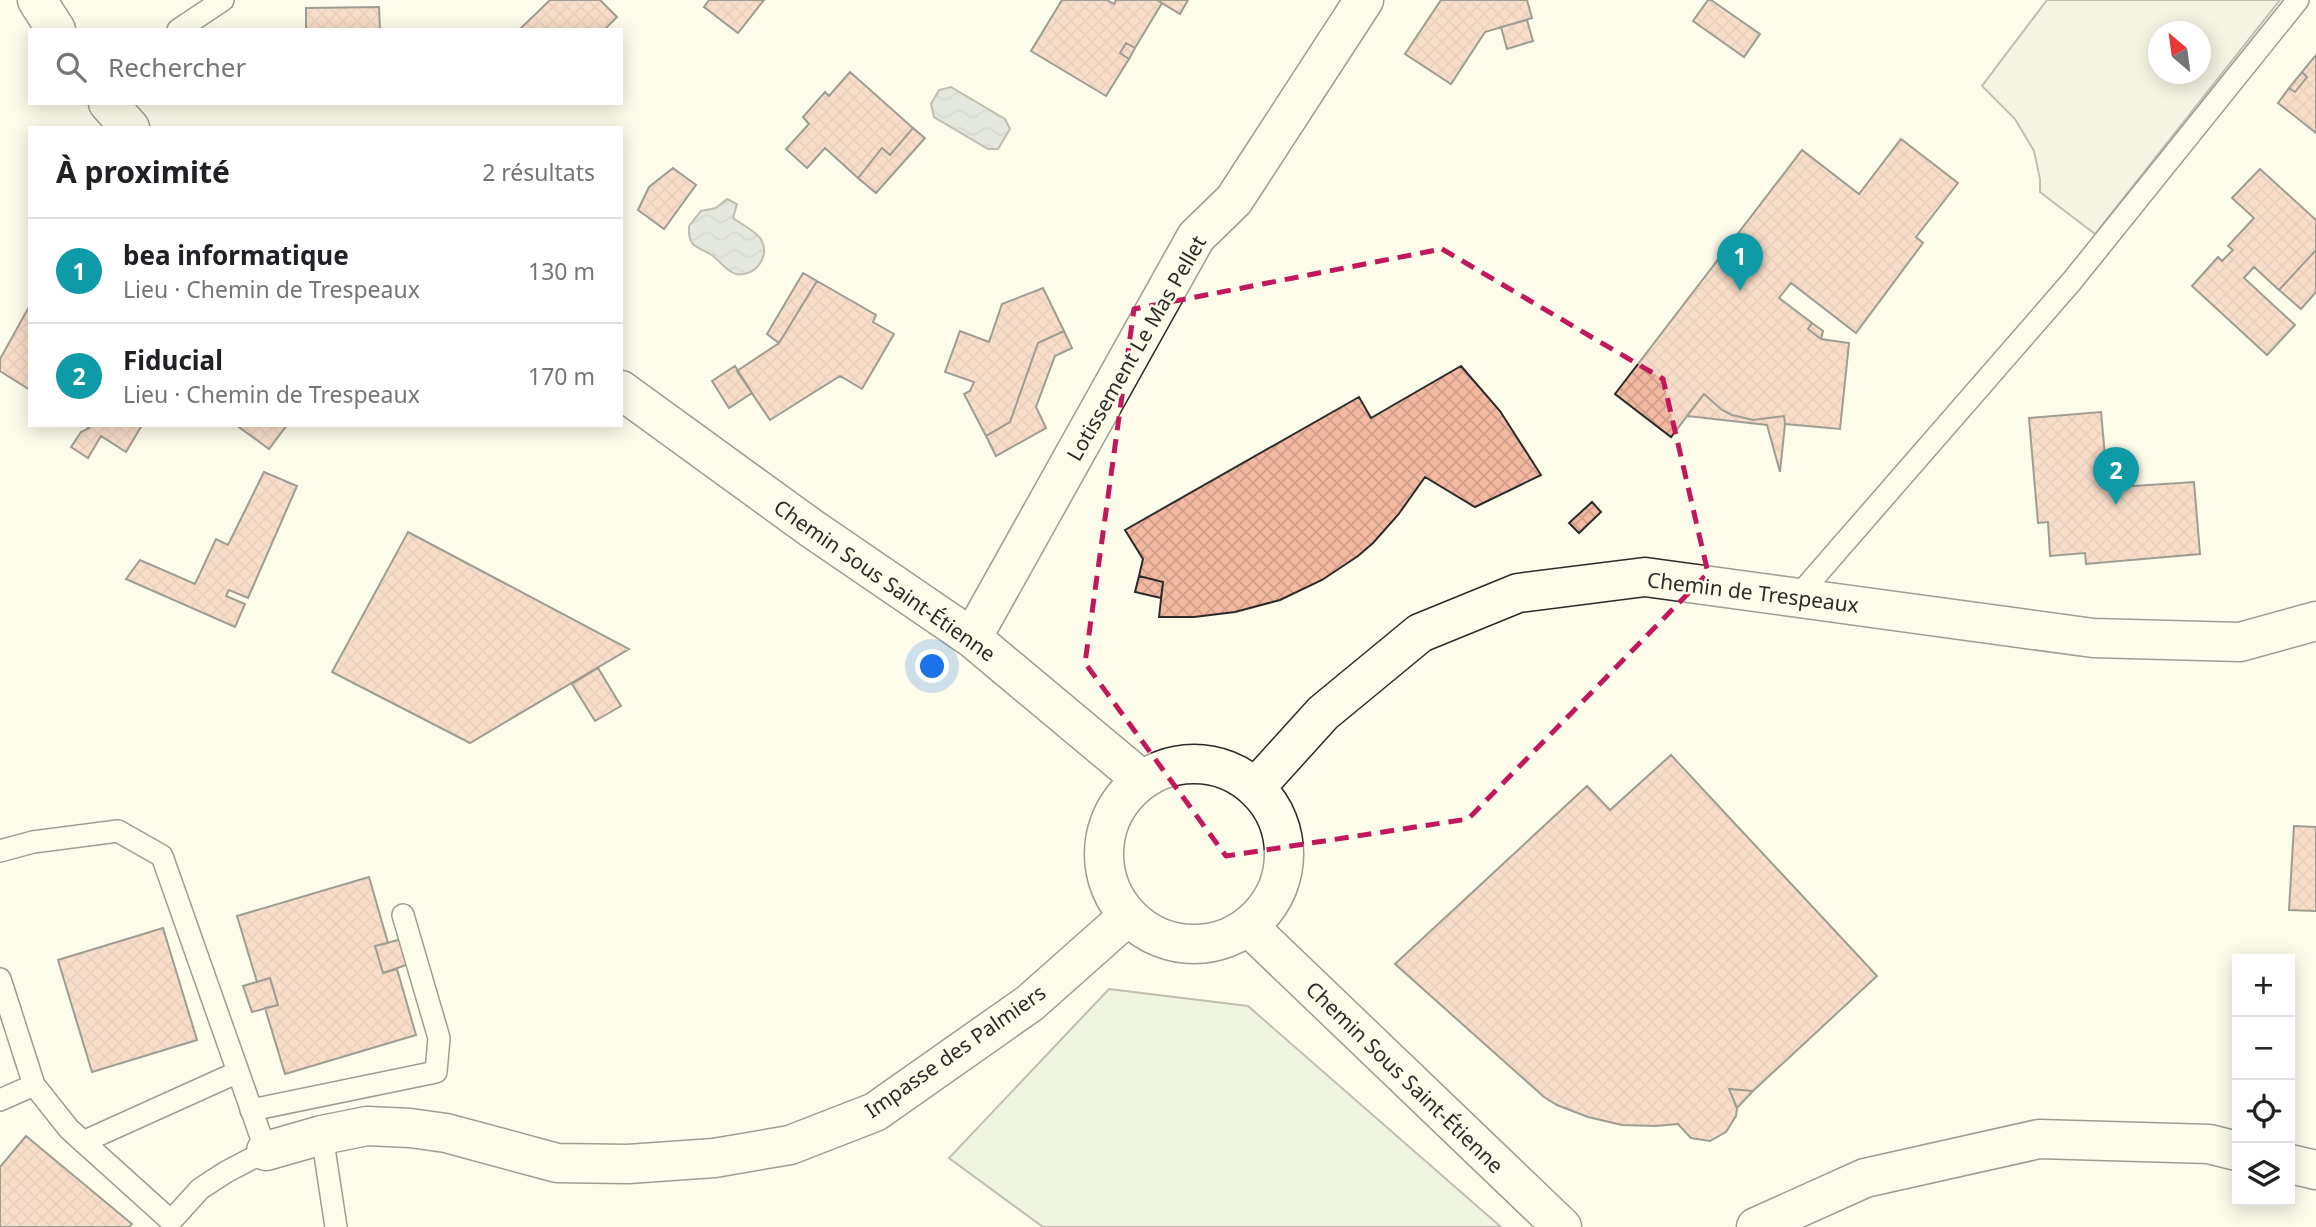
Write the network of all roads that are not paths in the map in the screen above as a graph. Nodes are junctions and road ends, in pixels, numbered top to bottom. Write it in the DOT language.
graph roads {
  1 [pos="37,0"];
  2 [pos="223,0"];
  3 [pos="1364,0"];
  4 [pos="2298,0"];
  5 [pos="55,28"];
  6 [pos="181,28"];
  7 [pos="110,105"];
  8 [pos="128,126"];
  9 [pos="623,391"];
  10 [pos="1798,596"];
  11 [pos="2316,621"];
  12 [pos="972,638"];
  13 [pos="1142,780"];
  14 [pos="1256,787"];
  15 [pos="0,851"];
  16 [pos="403,915"];
  17 [pos="1128,916"];
  18 [pos="1248,926"];
  19 [pos="0,979"];
  20 [pos="238,1072"];
  21 [pos="34,1085"];
  22 [pos="0,1100"];
  23 [pos="251,1110"];
  24 [pos="321,1135"];
  25 [pos="83,1142"];
  26 [pos="2232,1150"];
  27 [pos="266,1151"];
  28 [pos="2295,1165"];
  29 [pos="2316,1170"];
  30 [pos="168,1224"];
  31 [pos="336,1227"];
  32 [pos="1562,1227"];
  33 [pos="1756,1227"];
  1 -- 5 [label="street"];
  2 -- 6 [label="lane"];
  3 -- 12 [label="street, Lotissement Le Mas Pellet"];
  4 -- 10 [label="lane"];
  7 -- 8 [label="street"];
  9 -- 12 [label="street, Chemin Sous Saint-Étienne"];
  10 -- 11 [label="street, Chemin de Trespeaux"];
  10 -- 14 [label="street, Chemin de Trespeaux"];
  12 -- 13 [label="street, Chemin Sous Saint-Étienne"];
  13 -- 14 [label="street"];
  13 -- 17 [label="street"];
  14 -- 18 [label="street"];
  15 -- 20 [label="lane"];
  16 -- 23 [label="lane"];
  17 -- 18 [label="street"];
  17 -- 24 [label="street, Impasse des Palmiers"];
  18 -- 32 [label="street, Chemin Sous Saint-Étienne"];
  19 -- 21 [label="lane"];
  20 -- 23 [label="lane"];
  20 -- 25 [label="lane"];
  21 -- 22 [label="lane"];
  21 -- 25 [label="lane"];
  23 -- 27 [label="lane"];
  24 -- 27 [label="street, Impasse des Palmiers"];
  24 -- 31 [label="lane"];
  25 -- 30 [label="lane"];
  26 -- 33 [label="street"];
  27 -- 30 [label="lane"];
  28 -- 29 [label="street"];
}
